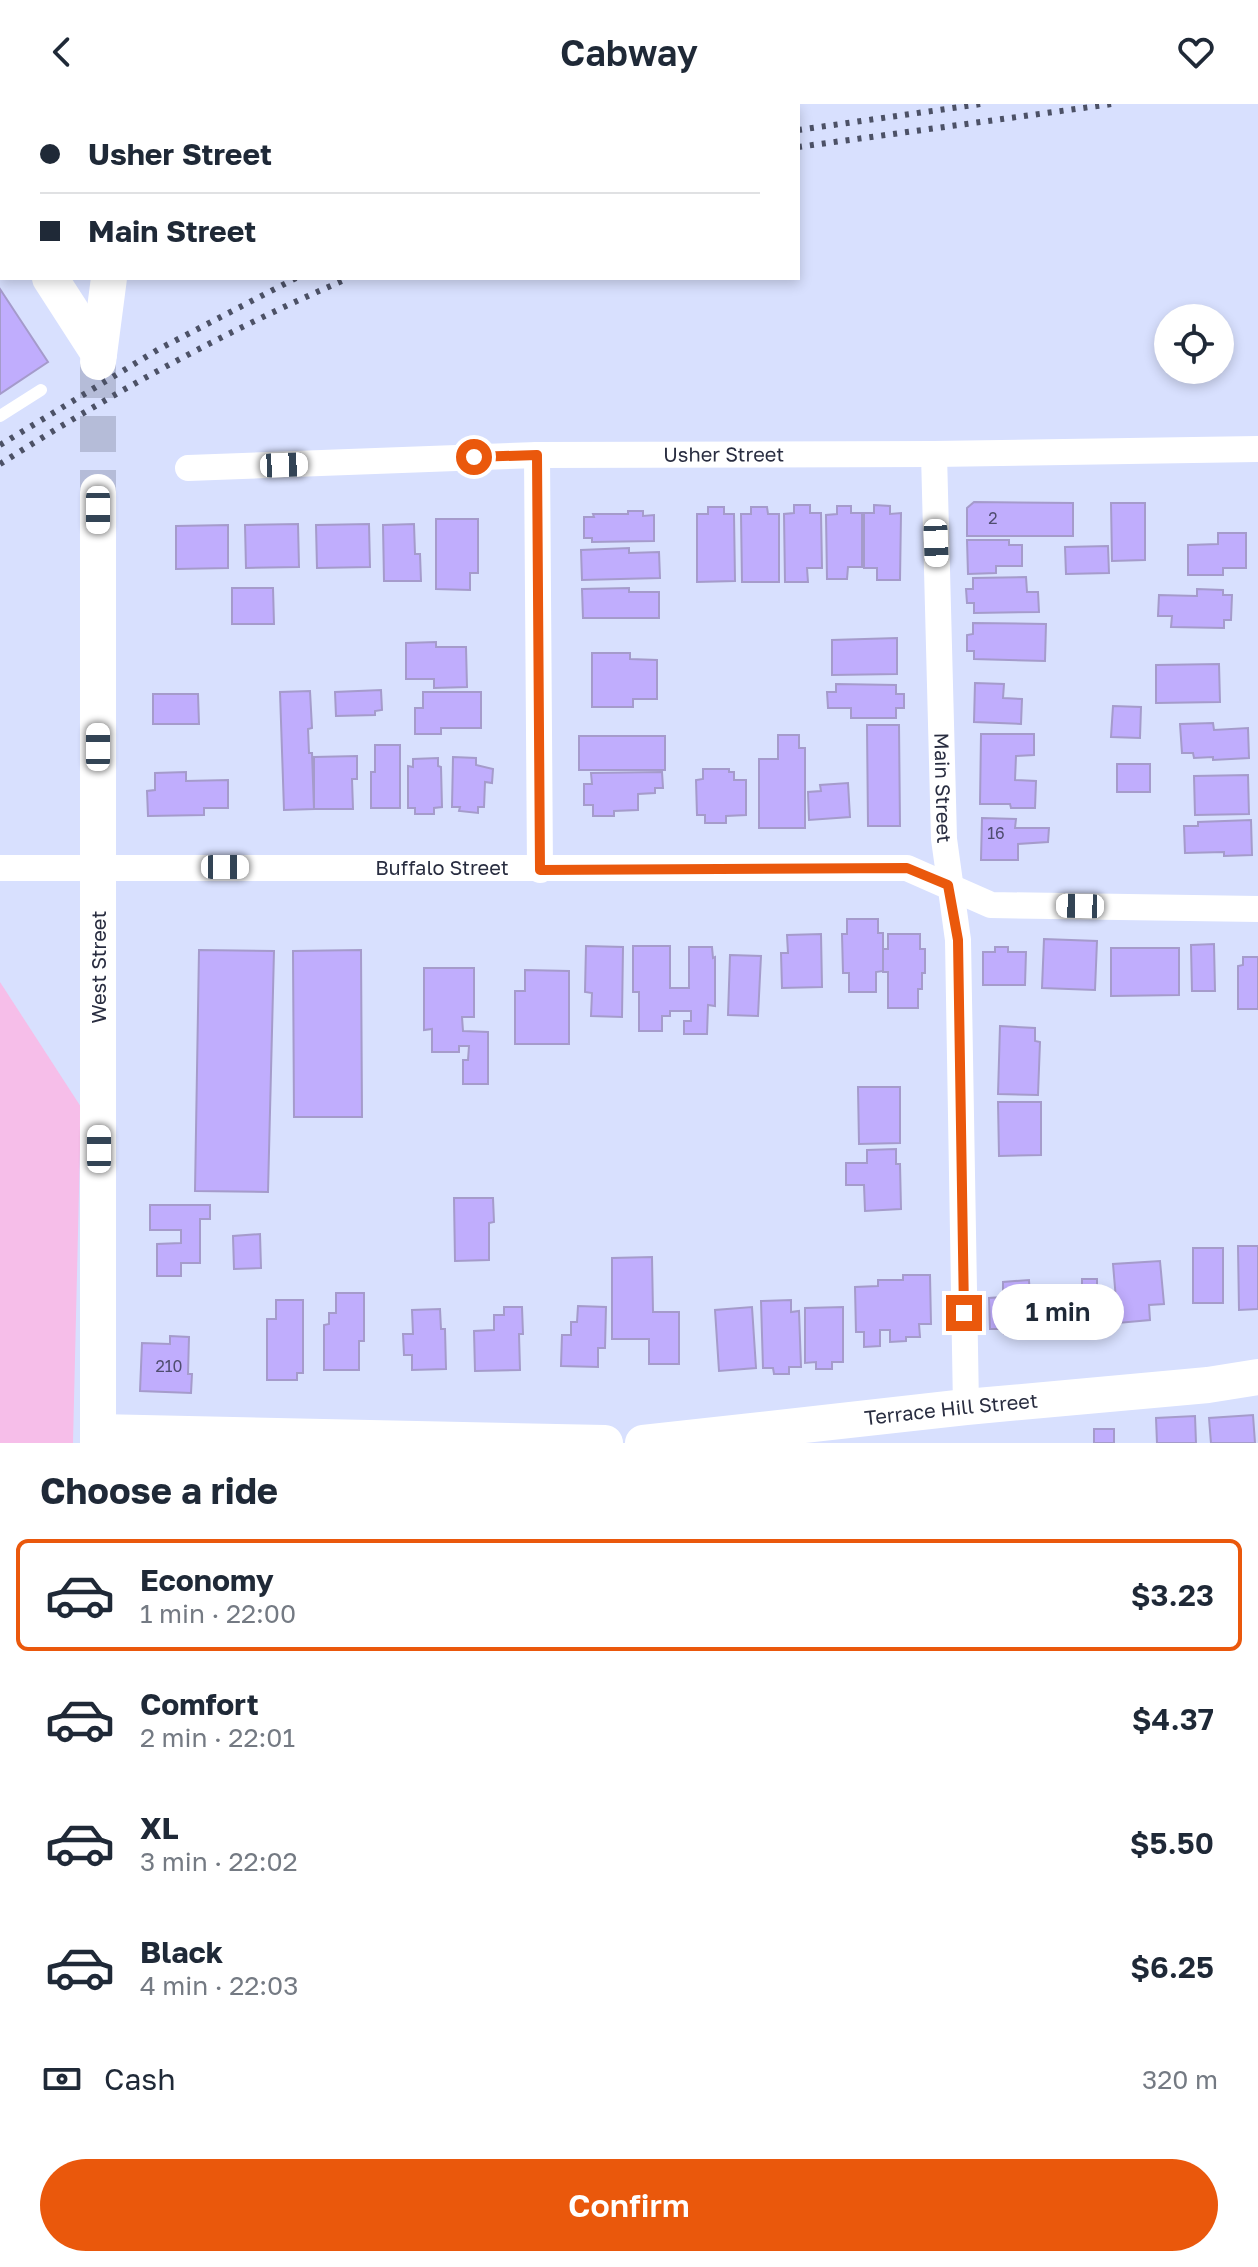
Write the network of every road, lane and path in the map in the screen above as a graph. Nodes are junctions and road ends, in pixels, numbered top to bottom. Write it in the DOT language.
graph roads {
  1 [pos="51,280"];
  2 [pos="109,280"];
  3 [pos="41,390"];
  4 [pos="0,416"];
  5 [pos="1258,449"];
  6 [pos="934,454"];
  7 [pos="537,455"];
  8 [pos="188,468"];
  9 [pos="98,492"];
  10 [pos="99,866"];
  11 [pos="0,868"];
  12 [pos="540,870"];
  13 [pos="948,885"];
  14 [pos="1258,909"];
  15 [pos="1258,1377"];
  16 [pos="966,1407"];
  17 [pos="98,1438"];
  18 [pos="605,1443"];
  19 [pos="643,1443"];
  1 -- 2 [label="street"];
  3 -- 4 [label="lane"];
  5 -- 6 [label="street, Usher Street"];
  6 -- 7 [label="street, Usher Street"];
  6 -- 13 [label="street, Main Street"];
  7 -- 8 [label="street, Usher Street"];
  7 -- 12 [label="street"];
  9 -- 10 [label="street, West Street"];
  10 -- 11 [label="street, Buffalo Street"];
  10 -- 12 [label="street, Buffalo Street"];
  10 -- 17 [label="street, West Street"];
  12 -- 13 [label="street, Buffalo Street"];
  13 -- 14 [label="street, Buffalo Street"];
  13 -- 16 [label="street, Main Street"];
  15 -- 16 [label="street, Terrace Hill Street"];
  16 -- 19 [label="street, Terrace Hill Street"];
  17 -- 18 [label="street"];
}
